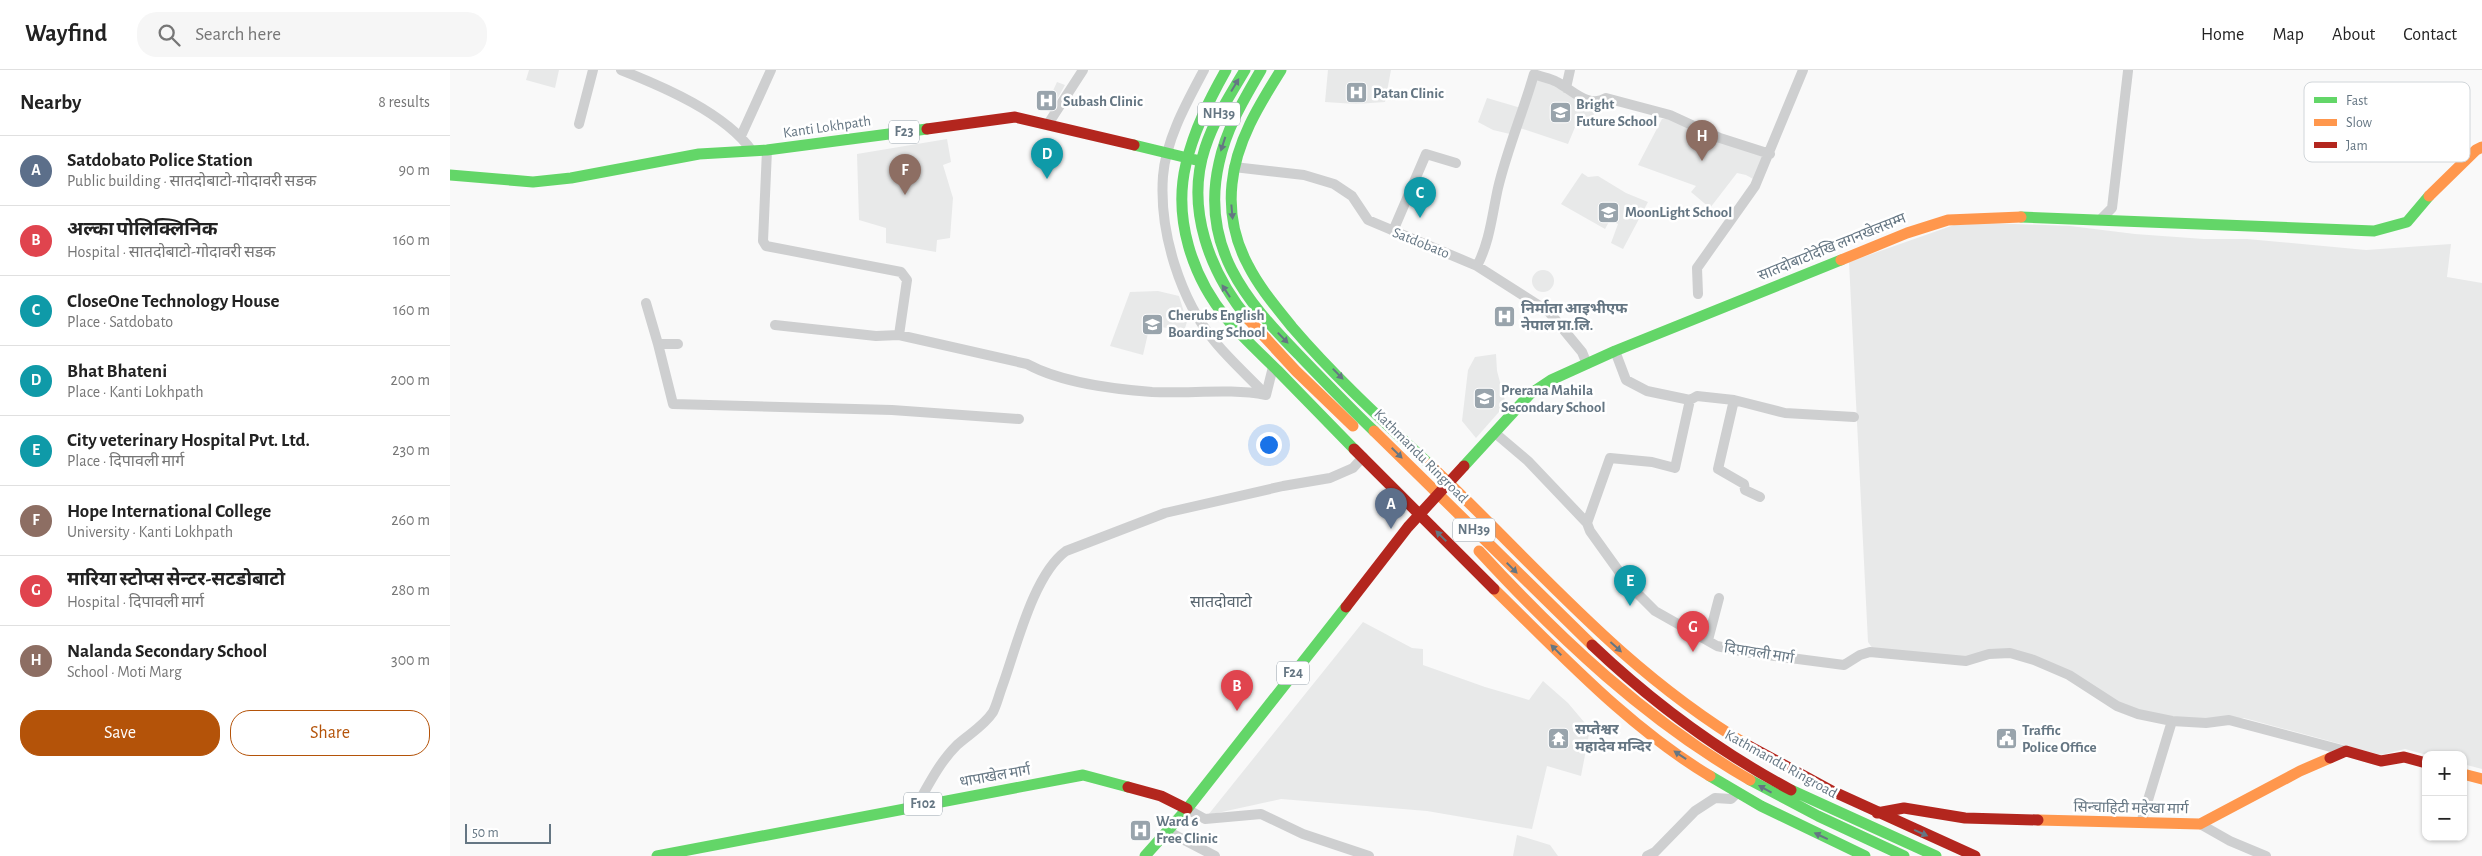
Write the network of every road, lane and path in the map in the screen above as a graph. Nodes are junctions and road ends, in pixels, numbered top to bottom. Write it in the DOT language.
graph roads {
  1 [pos="593,70"];
  2 [pos="621,70"];
  3 [pos="771,70"];
  4 [pos="1083,70"];
  5 [pos="1204,70"];
  6 [pos="1226,70"];
  7 [pos="1244,70"];
  8 [pos="1261,70"];
  9 [pos="1281,70"];
  10 [pos="1570,70"];
  11 [pos="1803,70"];
  12 [pos="2128,71"];
  13 [pos="1566,88"];
  14 [pos="578,124"];
  15 [pos="1048,124"];
  16 [pos="741,136"];
  17 [pos="768,150"];
  18 [pos="752,151"];
  19 [pos="1168,154"];
  20 [pos="1770,154"];
  21 [pos="1186,159"];
  22 [pos="1201,161"];
  23 [pos="2464,162"];
  24 [pos="1456,163"];
  25 [pos="1217,164"];
  26 [pos="1234,167"];
  27 [pos="450,175"];
  28 [pos="2101,219"];
  29 [pos="1393,231"];
  30 [pos="1477,266"];
  31 [pos="1698,294"];
  32 [pos="646,303"];
  33 [pos="775,324"];
  34 [pos="899,335"];
  35 [pos="658,344"];
  36 [pos="678,344"];
  37 [pos="1614,351"];
  38 [pos="1587,364"];
  39 [pos="1273,367"];
  40 [pos="1266,395"];
  41 [pos="1690,400"];
  42 [pos="1734,400"];
  43 [pos="1854,417"];
  44 [pos="1019,419"];
  45 [pos="1495,433"];
  46 [pos="1363,458"];
  47 [pos="1448,483"];
  48 [pos="1760,497"];
  49 [pos="1434,498"];
  50 [pos="1419,515"];
  51 [pos="1587,523"];
  52 [pos="1719,598"];
  53 [pos="1708,640"];
  54 [pos="2172,721"];
  55 [pos="2346,751"];
  56 [pos="2422,762"];
  57 [pos="2467,775"];
  58 [pos="2482,779"];
  59 [pos="1737,793"];
  60 [pos="917,805"];
  61 [pos="1187,809"];
  62 [pos="1877,813"];
  63 [pos="2141,823"];
  64 [pos="2200,824"];
  65 [pos="1167,831"];
  66 [pos="657,856"];
  67 [pos="1145,856"];
  68 [pos="1215,856"];
  69 [pos="1369,856"];
  70 [pos="1647,856"];
  71 [pos="1865,856"];
  72 [pos="1904,856"];
  73 [pos="1936,856"];
  74 [pos="1975,856"];
  75 [pos="2266,856"];
  1 -- 14 [label="street"];
  2 -- 16 [label="street"];
  3 -- 16 [label="street"];
  4 -- 15 [label="street"];
  5 -- 19 [label="street"];
  6 -- 21 [label="main road"];
  22 -- 7 [label="main road, Kathmandu Ringroad / NH39, one-way"];
  8 -- 25 [label="main road, Kathmandu Ringroad / NH39, one-way"];
  9 -- 26 [label="main road"];
  10 -- 13 [label="street"];
  11 -- 20 [label="street"];
  12 -- 28 [label="street"];
  13 -- 20 [label="street"];
  13 -- 30 [label="street"];
  15 -- 17 [label="main road, Kanti Lokhpath / F23"];
  15 -- 19 [label="main road, Kanti Lokhpath / F23"];
  16 -- 18 [label="street"];
  17 -- 18 [label="main road, Kanti Lokhpath / F23"];
  17 -- 34 [label="street"];
  18 -- 27 [label="main road, Kanti Lokhpath / F23"];
  19 -- 21 [label="main road, Kanti Lokhpath / F23"];
  19 -- 40 [label="street"];
  20 -- 31 [label="street"];
  21 -- 22 [label="main road, Kanti Lokhpath / F23"];
  21 -- 39 [label="main road"];
  22 -- 25 [label="main road, Kanti Lokhpath / F23"];
  49 -- 22 [label="main road, Kathmandu Ringroad / NH39, one-way"];
  23 -- 28 [label="main road, सातदोबाटोदेखि लगनखेलसम्म"];
  24 -- 29 [label="street"];
  25 -- 26 [label="main road, Kanti Lokhpath / F23"];
  25 -- 49 [label="main road, Kathmandu Ringroad / NH39, one-way"];
  26 -- 29 [label="street, Satdobato"];
  26 -- 47 [label="main road, one-way"];
  28 -- 37 [label="main road, सातदोबाटोदेखि लगनखेलसम्म"];
  29 -- 30 [label="street, Satdobato"];
  30 -- 38 [label="street, Satdobato"];
  32 -- 35 [label="street"];
  33 -- 34 [label="street"];
  34 -- 40 [label="street"];
  35 -- 36 [label="street"];
  35 -- 44 [label="street"];
  37 -- 38 [label="main road, सातदोबाटोदेखि लगनखेलसम्म"];
  37 -- 41 [label="street"];
  38 -- 45 [label="main road, सातदोबाटोदेखि लगनखेलसम्म"];
  39 -- 40 [label="street"];
  39 -- 46 [label="main road"];
  41 -- 42 [label="street"];
  41 -- 51 [label="street"];
  42 -- 43 [label="street"];
  42 -- 48 [label="street"];
  45 -- 47 [label="main road, सातदोबाटोदेखि लगनखेलसम्म"];
  45 -- 51 [label="street, दिपावली मार्ग"];
  46 -- 50 [label="main road"];
  46 -- 60 [label="street"];
  47 -- 49 [label="main road, सातदोबाटोदेखि लगनखेलसम्म"];
  47 -- 62 [label="main road, one-way"];
  49 -- 50 [label="main road, F24"];
  72 -- 49 [label="main road, Kathmandu Ringroad / NH39, one-way"];
  49 -- 73 [label="main road, Kathmandu Ringroad / NH39, one-way"];
  59 -- 50 [label="main road, one-way"];
  50 -- 61 [label="main road, F24"];
  51 -- 53 [label="street, दिपावली मार्ग"];
  52 -- 53 [label="street"];
  53 -- 54 [label="street, दिपावली मार्ग"];
  54 -- 55 [label="street"];
  54 -- 63 [label="street"];
  55 -- 56 [label="main road"];
  55 -- 64 [label="main road, सिन्चाहिटी महेखा मार्ग"];
  57 -- 58 [label="main road"];
  59 -- 70 [label="street"];
  71 -- 59 [label="main road, one-way"];
  60 -- 61 [label="main road, धापाखेल मार्ग / F102"];
  60 -- 66 [label="main road, धापाखेल मार्ग / F102"];
  61 -- 65 [label="main road, F24"];
  61 -- 69 [label="street"];
  62 -- 63 [label="main road, सिन्चाहिटी महेखा मार्ग"];
  62 -- 74 [label="main road, one-way"];
  63 -- 64 [label="main road, सिन्चाहिटी महेखा मार्ग"];
  64 -- 75 [label="street"];
  65 -- 67 [label="main road, F24"];
  65 -- 68 [label="street"];
}
